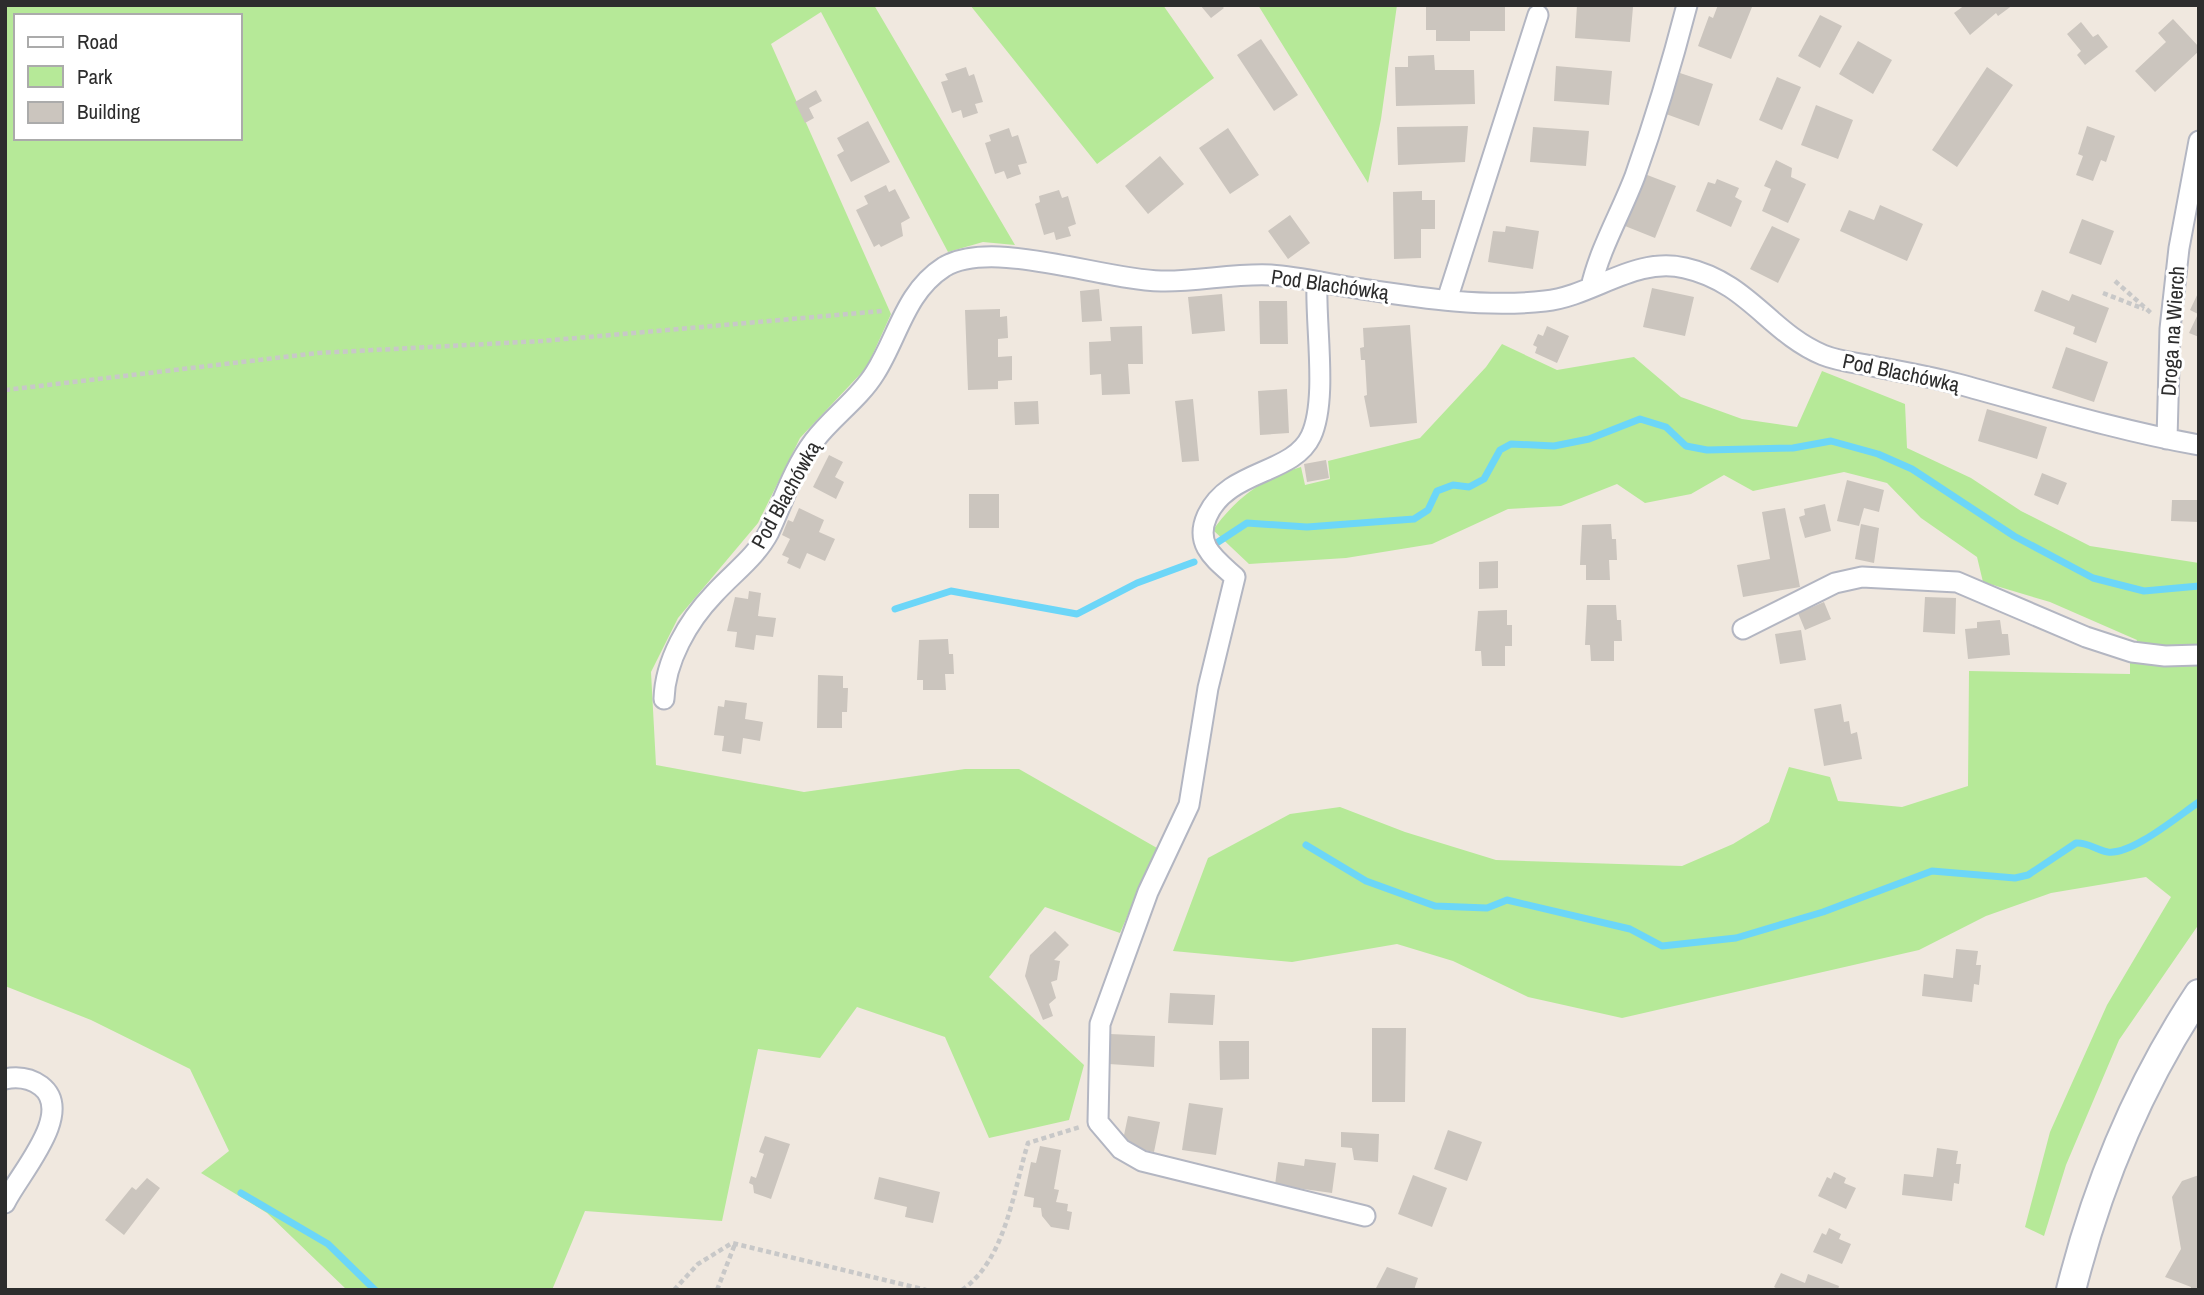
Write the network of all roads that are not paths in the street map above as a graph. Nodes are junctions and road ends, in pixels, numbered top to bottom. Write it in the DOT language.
graph roads {
  1 [pos="1687,5"];
  2 [pos="1538,15"];
  3 [pos="2199,141"];
  4 [pos="1317,282"];
  5 [pos="1591,286"];
  6 [pos="1447,300"];
  7 [pos="2167,439"];
  8 [pos="2199,445"];
  9 [pos="1743,629"];
  10 [pos="2199,655"];
  11 [pos="664,699"];
  12 [pos="2199,993"];
  13 [pos="5,1079"];
  14 [pos="5,1203"];
  15 [pos="1365,1216"];
  16 [pos="2071,1290"];
  1 -- 5 [label="street"];
  2 -- 6 [label="street"];
  3 -- 7 [label="street, Droga na Wierch"];
  4 -- 6 [label="street, Pod Blachówką"];
  4 -- 11 [label="street, Pod Blachówką"];
  4 -- 15 [label="street"];
  5 -- 6 [label="street, Pod Blachówką"];
  5 -- 7 [label="street, Pod Blachówką"];
  7 -- 8 [label="street, Pod Blachówką"];
  9 -- 10 [label="street"];
  12 -- 16 [label="street"];
  13 -- 14 [label="street"];
}
